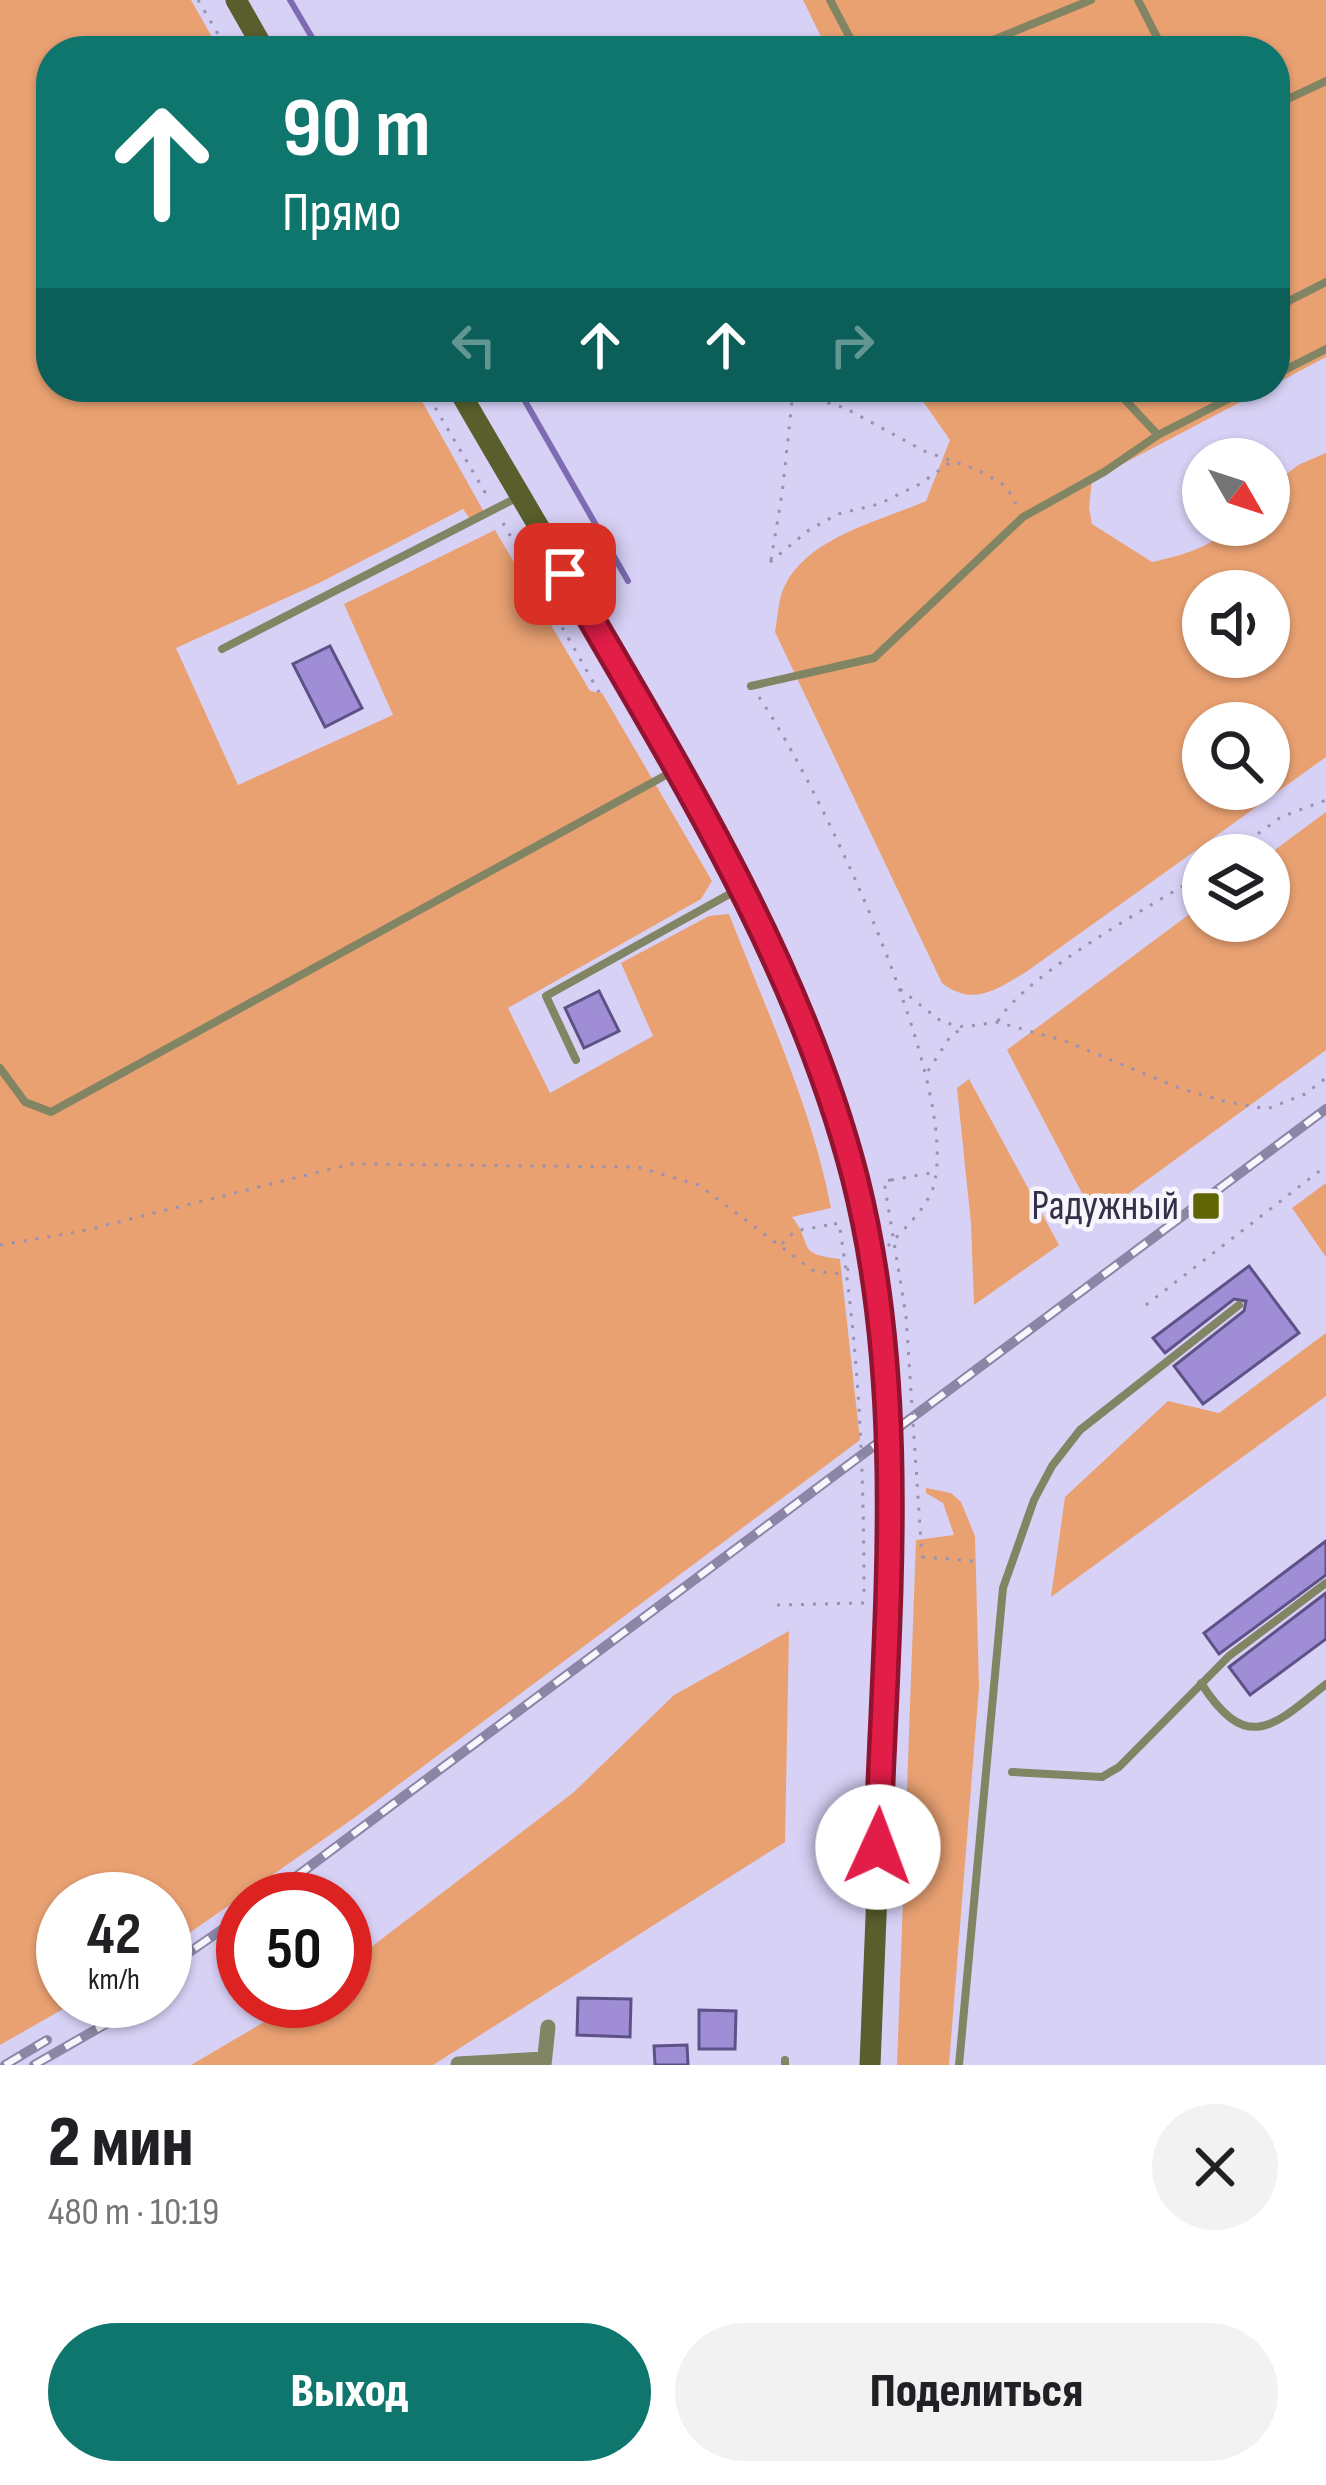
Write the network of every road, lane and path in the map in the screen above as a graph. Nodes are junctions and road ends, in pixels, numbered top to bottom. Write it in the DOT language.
graph roads {
  1 [pos="198,0"];
  2 [pos="236,0"];
  3 [pos="830,0"];
  4 [pos="1091,0"];
  5 [pos="1138,0"];
  6 [pos="219,36"];
  7 [pos="256,36"];
  8 [pos="849,36"];
  9 [pos="1003,36"];
  10 [pos="1156,36"];
  11 [pos="1326,81"];
  12 [pos="1290,98"];
  13 [pos="1326,282"];
  14 [pos="1290,301"];
  15 [pos="1326,349"];
  16 [pos="1290,367"];
  17 [pos="432,402"];
  18 [pos="467,402"];
  19 [pos="792,402"];
  20 [pos="831,402"];
  21 [pos="1127,402"];
  22 [pos="1223,402"];
  23 [pos="1158,436"];
  24 [pos="953,461"];
  25 [pos="520,496"];
  26 [pos="495,509"];
  27 [pos="1023,517"];
  28 [pos="222,649"];
  29 [pos="751,686"];
  30 [pos="600,694"];
  31 [pos="678,768"];
  32 [pos="1326,800"];
  33 [pos="1258,834"];
  34 [pos="1182,887"];
  35 [pos="740,888"];
  36 [pos="897,987"];
  37 [pos="997,1022"];
  38 [pos="964,1027"];
  39 [pos="576,1060"];
  40 [pos="0,1068"];
  41 [pos="926,1075"];
  42 [pos="1326,1078"];
  43 [pos="1326,1166"];
  44 [pos="934,1173"];
  45 [pos="0,1244"];
  46 [pos="780,1246"];
  47 [pos="877,1258"];
  48 [pos="856,1266"];
  49 [pos="1146,1305"];
  50 [pos="1239,1305"];
  51 [pos="974,1561"];
  52 [pos="1326,1583"];
  53 [pos="777,1605"];
  54 [pos="1201,1683"];
  55 [pos="1326,1684"];
  56 [pos="1012,1772"];
  57 [pos="548,2027"];
  58 [pos="544,2062"];
  59 [pos="458,2064"];
  60 [pos="870,2065"];
  61 [pos="959,2065"];
  1 -- 6 [label="path"];
  2 -- 7 [label="main road"];
  3 -- 8 [label="lane"];
  4 -- 9 [label="lane"];
  5 -- 10 [label="lane"];
  11 -- 12 [label="lane"];
  13 -- 14 [label="lane"];
  15 -- 16 [label="lane"];
  17 -- 26 [label="path"];
  18 -- 25 [label="main road"];
  19 -- 24 [label="path"];
  20 -- 24 [label="path"];
  21 -- 23 [label="lane"];
  22 -- 23 [label="lane"];
  23 -- 27 [label="lane"];
  24 -- 27 [label="path"];
  25 -- 26 [label="lane"];
  25 -- 31 [label="main road"];
  26 -- 28 [label="lane"];
  26 -- 30 [label="path"];
  27 -- 29 [label="lane"];
  29 -- 36 [label="path"];
  31 -- 35 [label="main road"];
  31 -- 40 [label="lane"];
  32 -- 33 [label="path"];
  34 -- 37 [label="path"];
  35 -- 39 [label="lane"];
  35 -- 60 [label="main road, bridge"];
  36 -- 38 [label="path"];
  36 -- 41 [label="path"];
  37 -- 38 [label="path"];
  37 -- 42 [label="path"];
  38 -- 41 [label="path"];
  41 -- 44 [label="path"];
  43 -- 49 [label="path"];
  44 -- 47 [label="path"];
  44 -- 51 [label="path, bridge"];
  45 -- 46 [label="path"];
  46 -- 48 [label="path"];
  46 -- 53 [label="path, bridge"];
  50 -- 61 [label="lane"];
  52 -- 54 [label="lane"];
  54 -- 55 [label="lane"];
  54 -- 56 [label="lane"];
  57 -- 58 [label="street"];
  58 -- 59 [label="street"];
}
